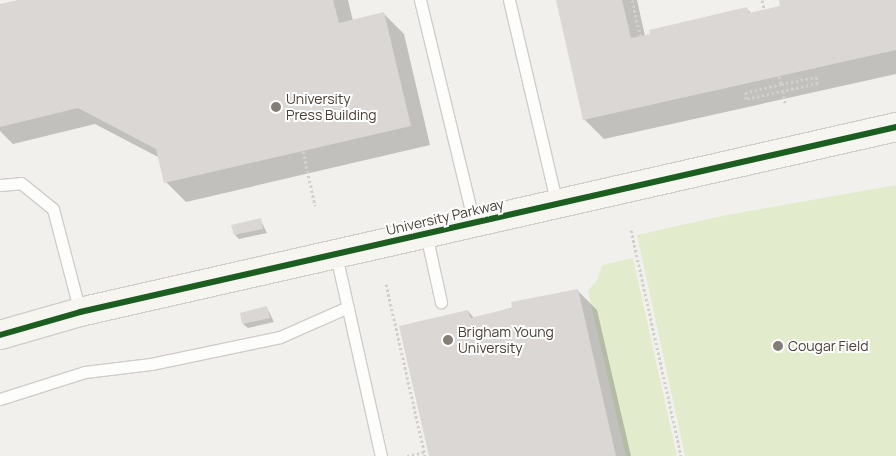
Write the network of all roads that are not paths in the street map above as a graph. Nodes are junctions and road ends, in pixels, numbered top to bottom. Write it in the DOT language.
graph roads {
  1 [pos="420,0"];
  2 [pos="509,0"];
  3 [pos="896,127"];
  4 [pos="0,185"];
  5 [pos="557,204"];
  6 [pos="474,223"];
  7 [pos="426,234"];
  8 [pos="336,255"];
  9 [pos="441,302"];
  10 [pos="348,307"];
  11 [pos="80,312"];
  12 [pos="0,335"];
  13 [pos="0,399"];
  14 [pos="382,456"];
  1 -- 6 [label="lane"];
  2 -- 5 [label="lane"];
  3 -- 5 [label="main road, University Parkway"];
  4 -- 11 [label="lane"];
  5 -- 6 [label="main road, University Parkway"];
  6 -- 7 [label="main road, University Parkway"];
  7 -- 8 [label="main road, University Parkway"];
  7 -- 9 [label="lane"];
  8 -- 10 [label="lane"];
  8 -- 11 [label="main road, University Parkway"];
  10 -- 13 [label="lane"];
  10 -- 14 [label="lane"];
  11 -- 12 [label="main road, University Parkway"];
}
